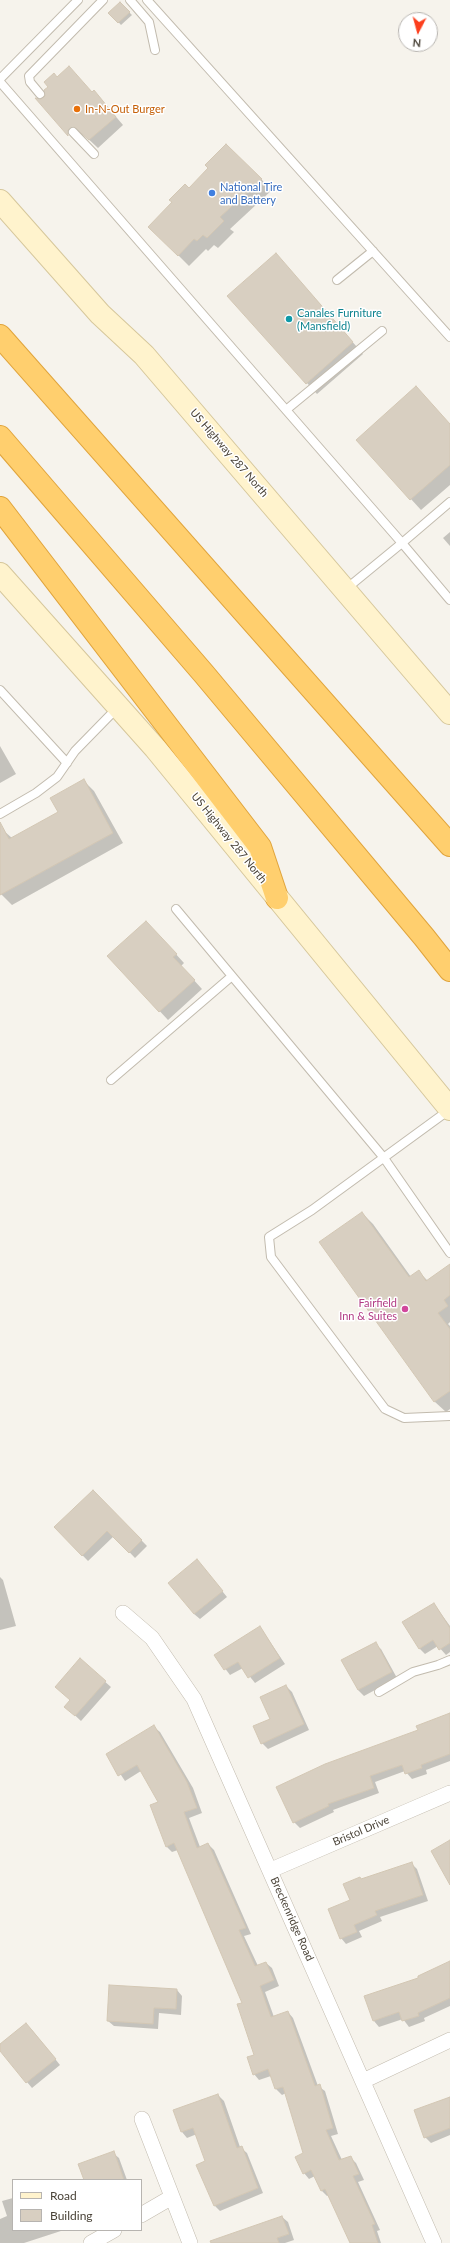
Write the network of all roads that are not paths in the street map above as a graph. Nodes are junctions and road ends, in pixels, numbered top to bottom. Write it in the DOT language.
graph roads {
  1 [pos="78,0"];
  2 [pos="103,0"];
  3 [pos="130,0"];
  4 [pos="148,0"];
  5 [pos="155,50"];
  6 [pos="0,80"];
  7 [pos="40,94"];
  8 [pos="74,132"];
  9 [pos="94,154"];
  10 [pos="0,201"];
  11 [pos="373,251"];
  12 [pos="337,280"];
  13 [pos="382,331"];
  14 [pos="0,336"];
  15 [pos="450,337"];
  16 [pos="286,410"];
  17 [pos="0,437"];
  18 [pos="450,502"];
  19 [pos="0,508"];
  20 [pos="402,543"];
  21 [pos="0,574"];
  22 [pos="345,590"];
  23 [pos="450,600"];
  24 [pos="0,690"];
  25 [pos="118,706"];
  26 [pos="450,713"];
  27 [pos="67,763"];
  28 [pos="0,814"];
  29 [pos="450,845"];
  30 [pos="277,898"];
  31 [pos="176,909"];
  32 [pos="450,970"];
  33 [pos="232,976"];
  34 [pos="111,1080"];
  35 [pos="450,1110"];
  36 [pos="384,1158"];
  37 [pos="450,1253"];
  38 [pos="450,1416"];
  39 [pos="123,1613"];
  40 [pos="450,1660"];
  41 [pos="379,1692"];
  42 [pos="450,1793"];
  43 [pos="271,1870"];
  44 [pos="450,2040"];
  45 [pos="362,2081"];
  46 [pos="142,2120"];
  47 [pos="172,2197"];
  48 [pos="142,2213"];
  49 [pos="112,2231"];
  50 [pos="91,2243"];
  51 [pos="190,2243"];
  52 [pos="434,2243"];
  1 -- 6 [label="lane"];
  2 -- 7 [label="lane"];
  3 -- 5 [label="lane"];
  4 -- 11 [label="lane"];
  6 -- 16 [label="lane"];
  8 -- 9 [label="lane"];
  10 -- 22 [label="main road, US Highway 287 North"];
  11 -- 12 [label="lane"];
  11 -- 15 [label="lane"];
  13 -- 16 [label="lane"];
  14 -- 29 [label="highway"];
  16 -- 20 [label="lane"];
  17 -- 32 [label="highway"];
  18 -- 20 [label="lane"];
  19 -- 30 [label="highway"];
  20 -- 22 [label="lane"];
  20 -- 23 [label="lane"];
  21 -- 25 [label="main road, US Highway 287 North"];
  22 -- 26 [label="main road, US Highway 287 North"];
  24 -- 27 [label="lane"];
  25 -- 27 [label="lane"];
  25 -- 30 [label="main road, US Highway 287 North"];
  27 -- 28 [label="lane"];
  30 -- 35 [label="main road, US Highway 287 North"];
  31 -- 33 [label="lane"];
  33 -- 34 [label="lane"];
  33 -- 36 [label="lane"];
  35 -- 36 [label="lane"];
  36 -- 37 [label="lane"];
  36 -- 38 [label="lane"];
  39 -- 43 [label="street, Breckenridge Road"];
  40 -- 41 [label="lane"];
  42 -- 43 [label="street, Bristol Drive"];
  43 -- 45 [label="street, Breckenridge Road"];
  44 -- 45 [label="street"];
  45 -- 52 [label="street, Breckenridge Road"];
  46 -- 47 [label="street"];
  47 -- 48 [label="street"];
  47 -- 51 [label="street"];
  49 -- 50 [label="street"];
}
